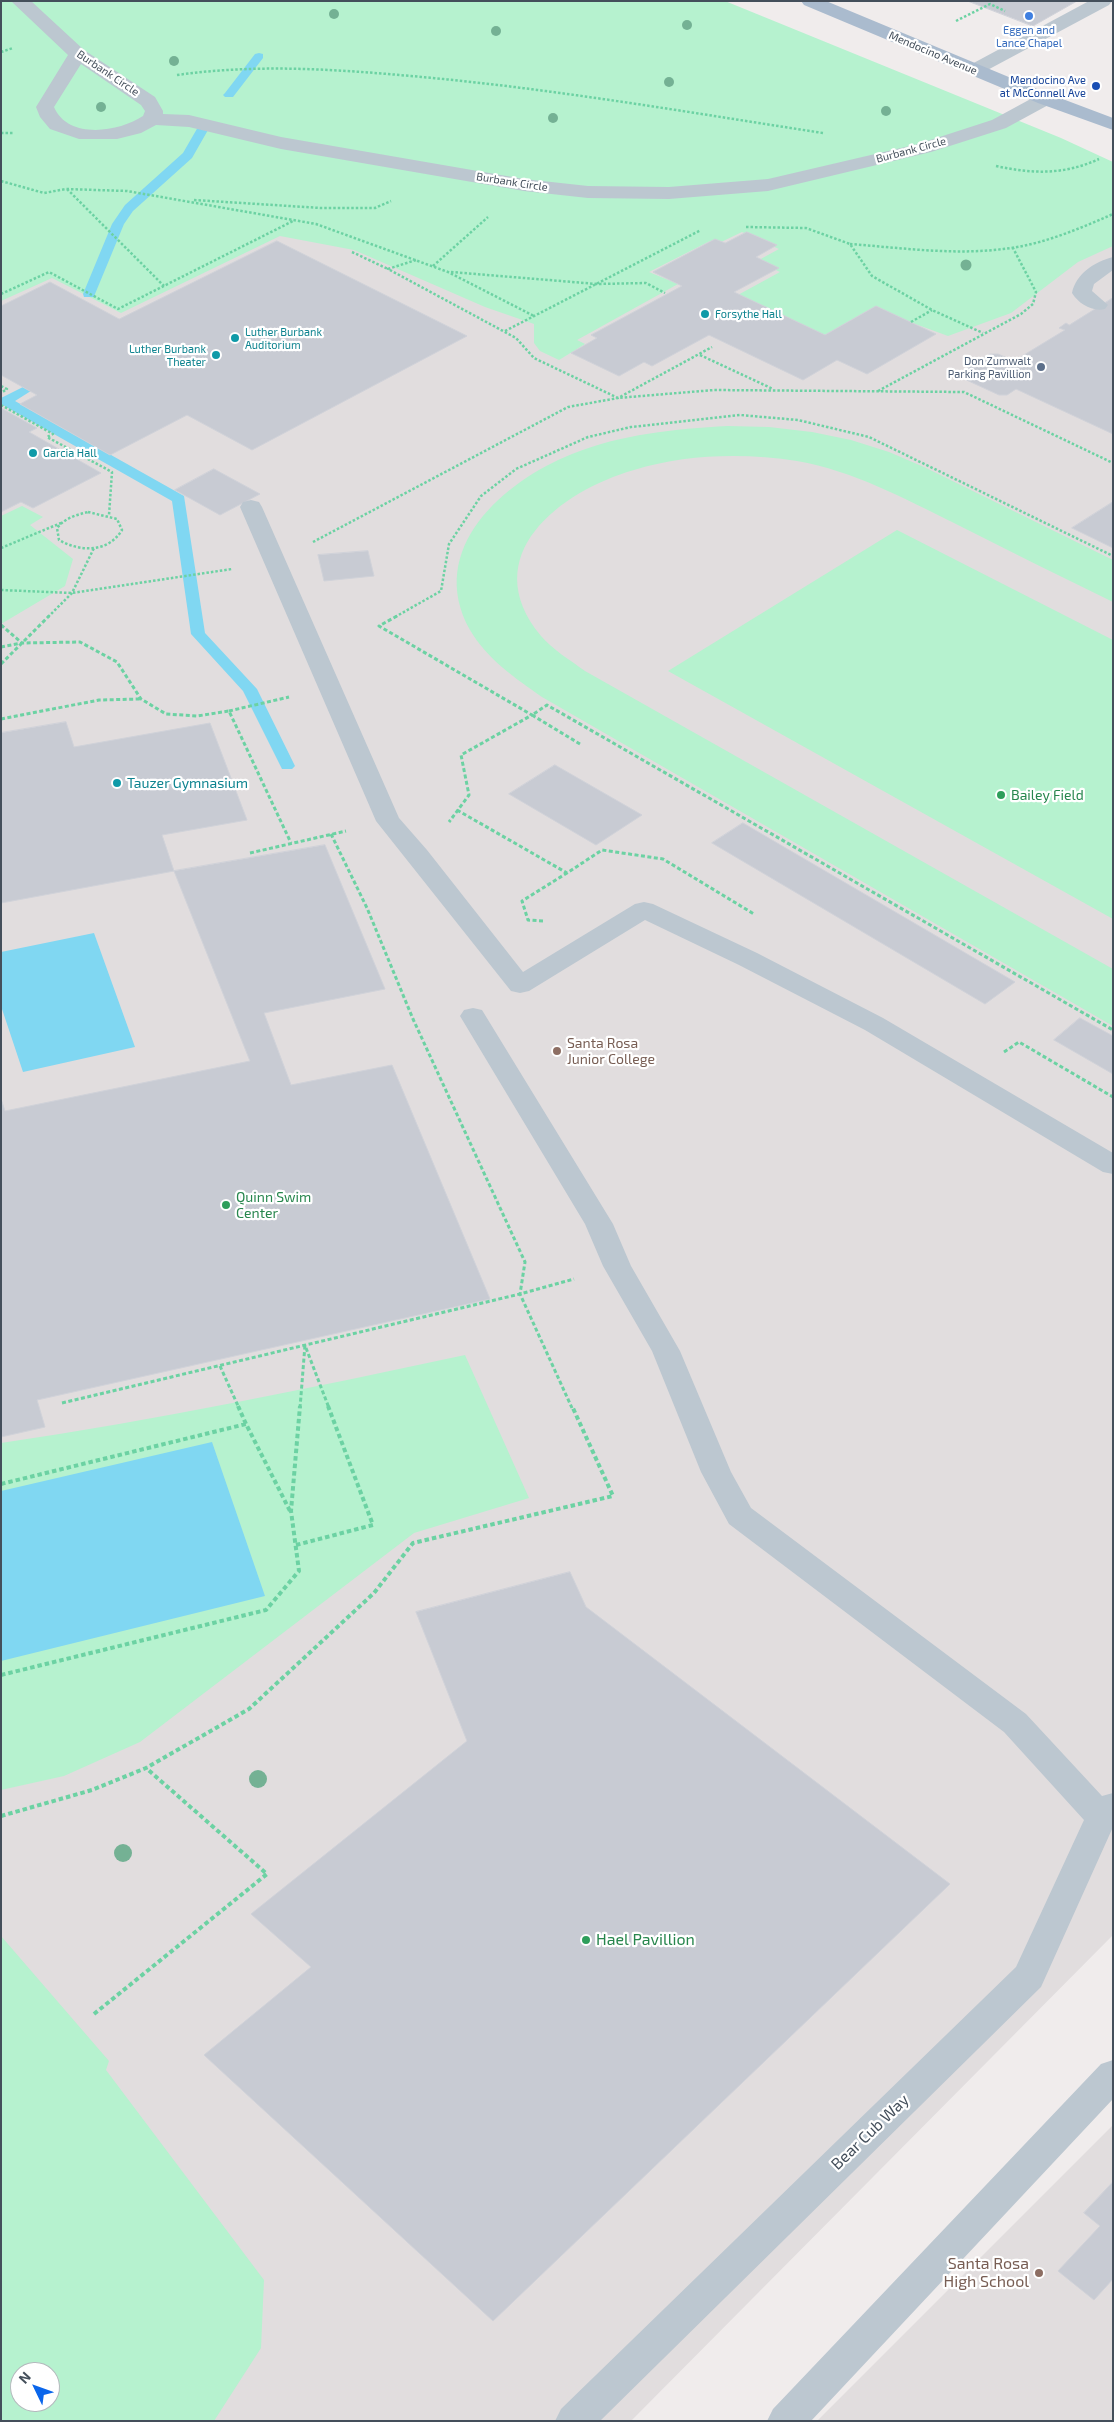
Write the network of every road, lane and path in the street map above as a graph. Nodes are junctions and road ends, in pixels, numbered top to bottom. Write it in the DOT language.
graph roads {
  1 [pos="20,1"];
  2 [pos="810,1"];
  3 [pos="1103,1"];
  4 [pos="984,7"];
  5 [pos="949,25"];
  6 [pos="78,54"];
  7 [pos="974,70"];
  8 [pos="121,82"];
  9 [pos="1045,99"];
  10 [pos="152,119"];
  11 [pos="1113,124"];
  12 [pos="824,133"];
  13 [pos="924,148"];
  14 [pos="1101,158"];
  15 [pos="1,181"];
  16 [pos="524,185"];
  17 [pos="66,188"];
  18 [pos="171,198"];
  19 [pos="393,200"];
  20 [pos="1113,214"];
  21 [pos="296,220"];
  22 [pos="708,226"];
  23 [pos="738,227"];
  24 [pos="850,244"];
  25 [pos="1013,248"];
  26 [pos="352,252"];
  27 [pos="416,260"];
  28 [pos="1113,263"];
  29 [pos="432,266"];
  30 [pos="388,269"];
  31 [pos="448,272"];
  32 [pos="597,284"];
  33 [pos="164,286"];
  34 [pos="665,293"];
  35 [pos="1,294"];
  36 [pos="1098,305"];
  37 [pos="932,310"];
  38 [pos="534,316"];
  39 [pos="911,322"];
  40 [pos="504,332"];
  41 [pos="983,333"];
  42 [pos="712,347"];
  43 [pos="699,354"];
  44 [pos="1,386"];
  45 [pos="776,391"];
  46 [pos="877,392"];
  47 [pos="1,393"];
  48 [pos="618,398"];
  49 [pos="1,405"];
  50 [pos="1113,463"];
  51 [pos="251,507"];
  52 [pos="109,515"];
  53 [pos="61,522"];
  54 [pos="1,548"];
  55 [pos="94,548"];
  56 [pos="1113,556"];
  57 [pos="275,562"];
  58 [pos="1,590"];
  59 [pos="72,593"];
  60 [pos="1,625"];
  61 [pos="22,643"];
  62 [pos="1,647"];
  63 [pos="1,664"];
  64 [pos="141,699"];
  65 [pos="273,701"];
  66 [pos="229,711"];
  67 [pos="532,715"];
  68 [pos="1,719"];
  69 [pos="580,744"];
  70 [pos="449,822"];
  71 [pos="378,823"];
  72 [pos="331,834"];
  73 [pos="291,844"];
  74 [pos="250,853"];
  75 [pos="567,873"];
  76 [pos="547,921"];
  77 [pos="473,1016"];
  78 [pos="1113,1030"];
  79 [pos="1113,1165"];
  80 [pos="543,1288"];
  81 [pos="520,1294"];
  82 [pos="305,1345"];
  83 [pos="220,1366"];
  84 [pos="62,1403"];
  85 [pos="246,1424"];
  86 [pos="1,1484"];
  87 [pos="290,1511"];
  88 [pos="296,1545"];
  89 [pos="1,1676"];
  90 [pos="146,1768"];
  91 [pos="1107,1812"];
  92 [pos="1,1816"];
  93 [pos="94,2014"];
  94 [pos="1113,2075"];
  95 [pos="574,2421"];
  96 [pos="786,2421"];
  1 -- 6 [label="lane, Burbank Circle"];
  2 -- 7 [label="main road, Mendocino Avenue"];
  3 -- 7 [label="lane"];
  4 -- 5 [label="path"];
  6 -- 8 [label="lane, Burbank Circle"];
  6 -- 10 [label="lane"];
  7 -- 9 [label="main road, Mendocino Avenue"];
  8 -- 10 [label="lane, Burbank Circle"];
  8 -- 12 [label="path"];
  9 -- 11 [label="main road, Mendocino Avenue"];
  9 -- 13 [label="lane, Burbank Circle"];
  10 -- 16 [label="lane, Burbank Circle"];
  13 -- 14 [label="path"];
  13 -- 16 [label="lane, Burbank Circle"];
  15 -- 17 [label="path"];
  16 -- 29 [label="path"];
  17 -- 18 [label="path"];
  17 -- 33 [label="path"];
  18 -- 19 [label="path"];
  18 -- 21 [label="path"];
  20 -- 25 [label="path"];
  21 -- 27 [label="path"];
  21 -- 33 [label="path"];
  22 -- 32 [label="path"];
  23 -- 24 [label="path"];
  24 -- 25 [label="path"];
  24 -- 37 [label="path"];
  25 -- 41 [label="path"];
  26 -- 30 [label="path"];
  27 -- 29 [label="path"];
  27 -- 30 [label="path"];
  28 -- 36 [label="lane"];
  29 -- 31 [label="path"];
  30 -- 40 [label="path"];
  31 -- 32 [label="path"];
  31 -- 38 [label="path"];
  32 -- 34 [label="path"];
  32 -- 38 [label="path"];
  33 -- 35 [label="path"];
  37 -- 39 [label="path"];
  37 -- 41 [label="path"];
  38 -- 40 [label="path"];
  40 -- 48 [label="path"];
  41 -- 46 [label="path"];
  42 -- 43 [label="path"];
  43 -- 45 [label="path"];
  43 -- 48 [label="path"];
  44 -- 47 [label="path"];
  45 -- 46 [label="path"];
  45 -- 48 [label="path"];
  46 -- 50 [label="path"];
  48 -- 57 [label="path"];
  49 -- 52 [label="path"];
  51 -- 57 [label="lane"];
  52 -- 53 [label="path"];
  52 -- 55 [label="path"];
  53 -- 54 [label="path"];
  53 -- 55 [label="path"];
  55 -- 59 [label="path"];
  56 -- 67 [label="path"];
  57 -- 59 [label="path"];
  57 -- 71 [label="lane"];
  58 -- 59 [label="path"];
  59 -- 61 [label="path"];
  60 -- 61 [label="path"];
  61 -- 62 [label="path"];
  61 -- 63 [label="path"];
  61 -- 64 [label="path"];
  64 -- 66 [label="path"];
  64 -- 68 [label="path"];
  65 -- 66 [label="path"];
  66 -- 73 [label="path"];
  67 -- 69 [label="path"];
  67 -- 70 [label="path"];
  67 -- 78 [label="path"];
  71 -- 72 [label="path"];
  71 -- 79 [label="lane"];
  72 -- 73 [label="path"];
  72 -- 81 [label="path"];
  73 -- 74 [label="path"];
  75 -- 76 [label="path"];
  77 -- 91 [label="lane"];
  80 -- 81 [label="path"];
  81 -- 82 [label="path"];
  81 -- 90 [label="path"];
  82 -- 83 [label="path"];
  82 -- 87 [label="path"];
  82 -- 88 [label="path"];
  83 -- 84 [label="path"];
  83 -- 85 [label="path"];
  85 -- 86 [label="path"];
  85 -- 87 [label="path"];
  87 -- 88 [label="path"];
  88 -- 89 [label="path"];
  90 -- 92 [label="path"];
  90 -- 93 [label="path"];
  91 -- 95 [label="lane, Bear Cub Way"];
  94 -- 96 [label="lane"];
}
